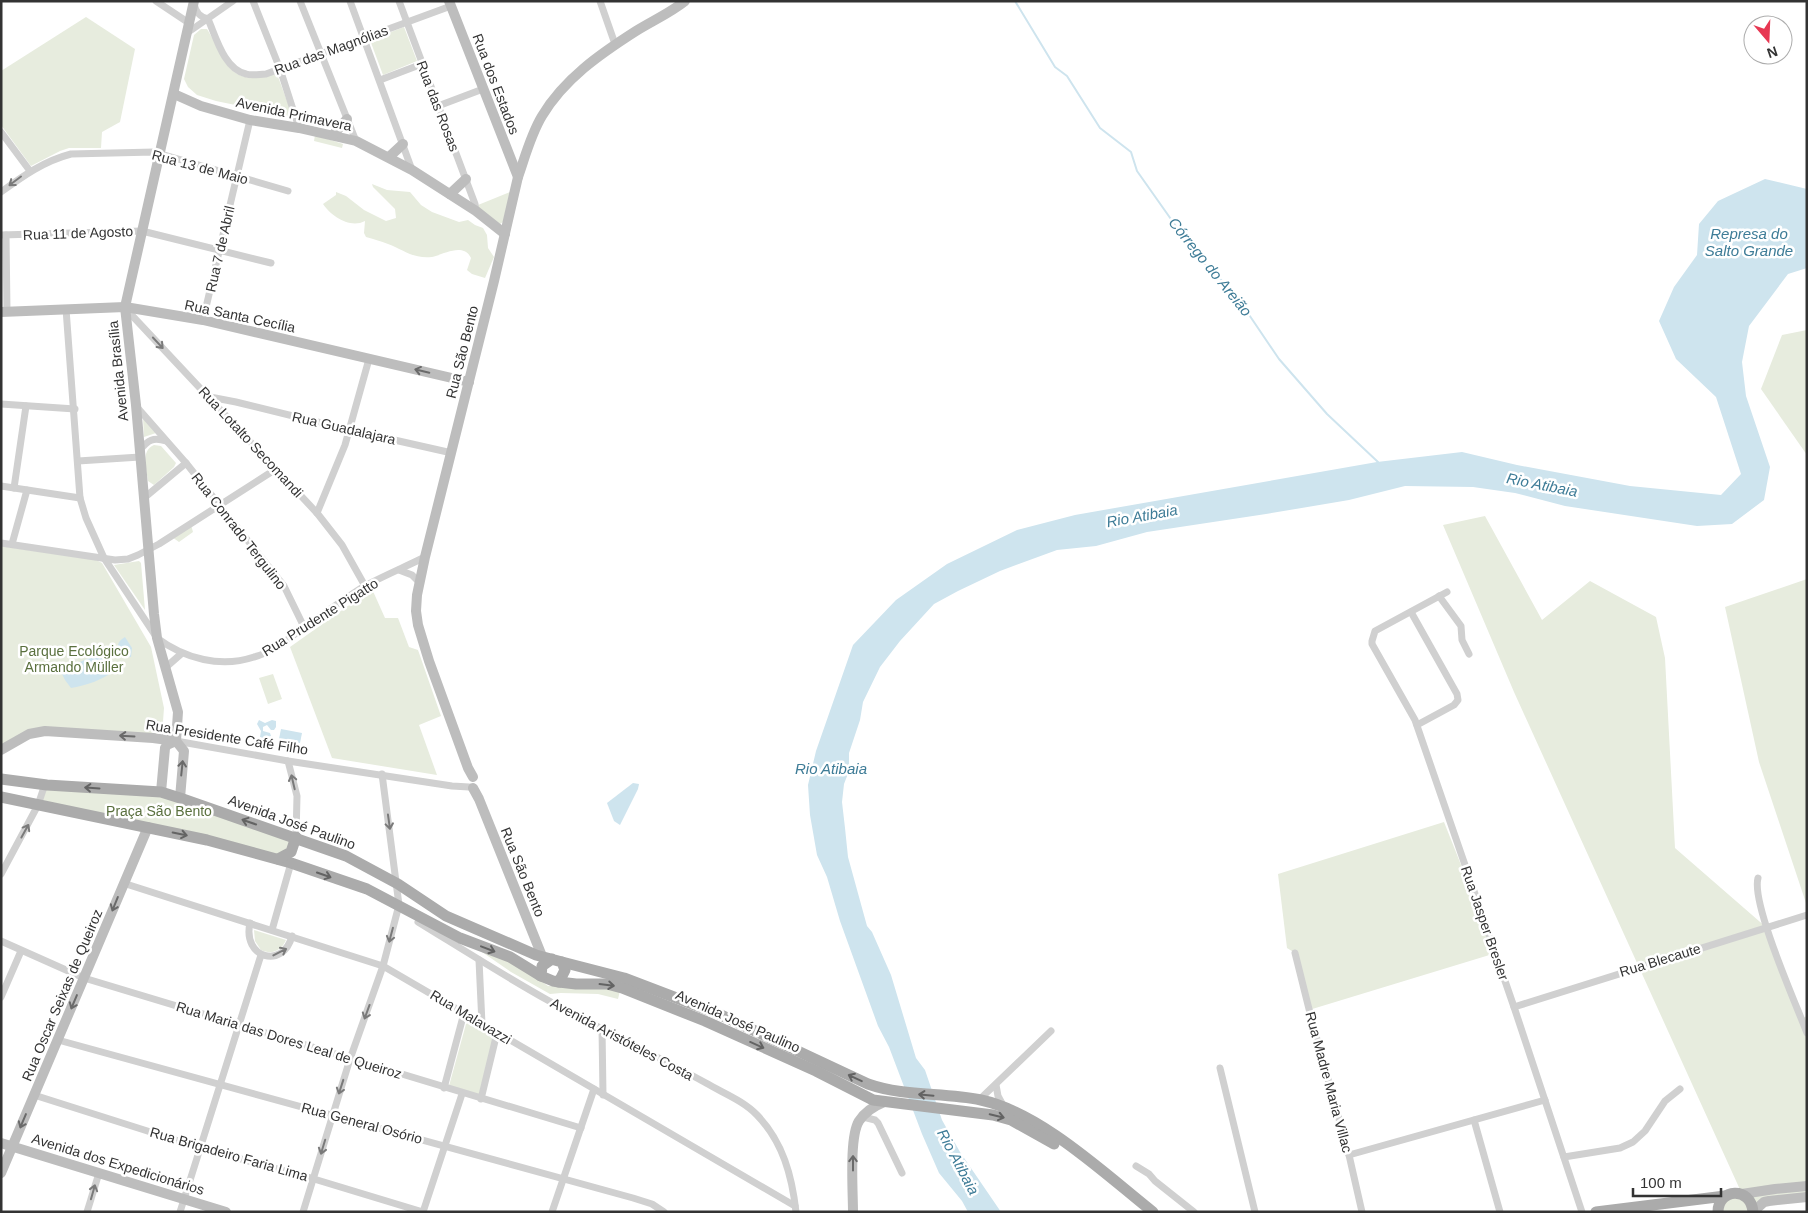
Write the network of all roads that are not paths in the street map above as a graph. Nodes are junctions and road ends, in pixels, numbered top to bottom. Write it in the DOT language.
graph roads {
  1 [pos="156,1"];
  2 [pos="233,1"];
  3 [pos="253,1"];
  4 [pos="300,1"];
  5 [pos="350,1"];
  6 [pos="399,1"];
  7 [pos="600,1"];
  8 [pos="194,2"];
  9 [pos="682,3"];
  10 [pos="450,4"];
  11 [pos="208,19"];
  12 [pos="407,22"];
  13 [pos="189,23"];
  14 [pos="187,34"];
  15 [pos="364,38"];
  16 [pos="616,44"];
  17 [pos="320,54"];
  18 [pos="422,64"];
  19 [pos="280,69"];
  20 [pos="380,80"];
  21 [pos="482,89"];
  22 [pos="174,94"];
  23 [pos="438,106"];
  24 [pos="347,119"];
  25 [pos="250,120"];
  26 [pos="300,128"];
  27 [pos="1,132"];
  28 [pos="333,135"];
  29 [pos="356,141"];
  30 [pos="403,144"];
  31 [pos="505,147"];
  32 [pos="528,148"];
  33 [pos="160,154"];
  34 [pos="389,157"];
  35 [pos="412,170"];
  36 [pos="30,171"];
  37 [pos="237,177"];
  38 [pos="518,177"];
  39 [pos="466,179"];
  40 [pos="288,190"];
  41 [pos="1,192"];
  42 [pos="450,194"];
  43 [pos="476,211"];
  44 [pos="142,231"];
  45 [pos="505,234"];
  46 [pos="4,235"];
  47 [pos="220,251"];
  48 [pos="271,263"];
  49 [pos="125,307"];
  50 [pos="66,309"];
  51 [pos="4,312"];
  52 [pos="202,320"];
  53 [pos="368,359"];
  54 [pos="469,382"];
  55 [pos="210,397"];
  56 [pos="236,402"];
  57 [pos="1,404"];
  58 [pos="136,405"];
  59 [pos="26,406"];
  60 [pos="75,409"];
  61 [pos="226,415"];
  62 [pos="350,430"];
  63 [pos="166,441"];
  64 [pos="140,453"];
  65 [pos="452,453"];
  66 [pos="78,461"];
  67 [pos="186,463"];
  68 [pos="276,469"];
  69 [pos="1,486"];
  70 [pos="14,488"];
  71 [pos="27,490"];
  72 [pos="80,498"];
  73 [pos="144,498"];
  74 [pos="220,506"];
  75 [pos="317,513"];
  76 [pos="147,535"];
  77 [pos="1,543"];
  78 [pos="12,544"];
  79 [pos="159,544"];
  80 [pos="148,551"];
  81 [pos="425,557"];
  82 [pos="104,558"];
  83 [pos="398,570"];
  84 [pos="420,583"];
  85 [pos="365,586"];
  86 [pos="1447,592"];
  87 [pos="1439,596"];
  88 [pos="1410,612"];
  89 [pos="304,627"];
  90 [pos="157,638"];
  91 [pos="181,654"];
  92 [pos="1468,654"];
  93 [pos="165,668"];
  94 [pos="1417,725"];
  95 [pos="176,741"];
  96 [pos="1,750"];
  97 [pos="288,761"];
  98 [pos="382,774"];
  99 [pos="1,779"];
  100 [pos="471,781"];
  101 [pos="45,784"];
  102 [pos="161,792"];
  103 [pos="1,797"];
  104 [pos="180,798"];
  105 [pos="38,805"];
  106 [pos="148,828"];
  107 [pos="296,837"];
  108 [pos="278,859"];
  109 [pos="291,863"];
  110 [pos="1,874"];
  111 [pos="1758,878"];
  112 [pos="124,883"];
  113 [pos="398,884"];
  114 [pos="399,905"];
  115 [pos="1807,915"];
  116 [pos="250,923"];
  117 [pos="1767,928"];
  118 [pos="272,930"];
  119 [pos="292,936"];
  120 [pos="1,941"];
  121 [pos="21,951"];
  122 [pos="1295,953"];
  123 [pos="261,955"];
  124 [pos="479,960"];
  125 [pos="548,964"];
  126 [pos="383,966"];
  127 [pos="84,978"];
  128 [pos="558,982"];
  129 [pos="1,997"];
  130 [pos="1514,1007"];
  131 [pos="464,1013"];
  132 [pos="238,1024"];
  133 [pos="482,1024"];
  134 [pos="602,1028"];
  135 [pos="1051,1031"];
  136 [pos="497,1032"];
  137 [pos="1807,1033"];
  138 [pos="58,1040"];
  139 [pos="350,1059"];
  140 [pos="1220,1068"];
  141 [pos="220,1084"];
  142 [pos="996,1085"];
  143 [pos="444,1088"];
  144 [pos="594,1089"];
  145 [pos="1680,1089"];
  146 [pos="462,1094"];
  147 [pos="34,1095"];
  148 [pos="603,1095"];
  149 [pos="901,1098"];
  150 [pos="481,1099"];
  151 [pos="979,1100"];
  152 [pos="1545,1100"];
  153 [pos="884,1102"];
  154 [pos="1004,1107"];
  155 [pos="333,1115"];
  156 [pos="864,1117"];
  157 [pos="1474,1120"];
  158 [pos="581,1128"];
  159 [pos="1,1143"];
  160 [pos="13,1146"];
  161 [pos="445,1146"];
  162 [pos="201,1148"];
  163 [pos="1349,1155"];
  164 [pos="1564,1157"];
  165 [pos="1136,1166"];
  166 [pos="1,1173"];
  167 [pos="99,1173"];
  168 [pos="902,1173"];
  169 [pos="314,1179"];
  170 [pos="564,1179"];
  171 [pos="1807,1186"];
  172 [pos="1742,1194"];
  173 [pos="1725,1196"];
  174 [pos="1807,1198"];
  175 [pos="184,1199"];
  176 [pos="796,1209"];
  177 [pos="88,1212"];
  178 [pos="180,1212"];
  179 [pos="226,1212"];
  180 [pos="303,1212"];
  181 [pos="423,1212"];
  182 [pos="552,1212"];
  183 [pos="664,1212"];
  184 [pos="853,1212"];
  185 [pos="1144,1212"];
  186 [pos="1153,1212"];
  187 [pos="1194,1212"];
  188 [pos="1255,1212"];
  189 [pos="1362,1212"];
  190 [pos="1500,1212"];
  191 [pos="1582,1212"];
  192 [pos="1596,1212"];
  193 [pos="1718,1212"];
  194 [pos="1753,1212"];
  1 -- 13 [label="street"];
  2 -- 11 [label="street"];
  3 -- 19 [label="street"];
  4 -- 17 [label="street"];
  5 -- 15 [label="street"];
  6 -- 12 [label="street, Rua das Rosas"];
  7 -- 16 [label="street"];
  8 -- 11 [label="street, Rua das Magnólias"];
  8 -- 13 [label="main road, Avenida Brasília"];
  9 -- 16 [label="main road, Rua São Bento"];
  10 -- 12 [label="street, Rua das Magnólias"];
  10 -- 21 [label="main road, Rua dos Estados"];
  11 -- 14 [label="street"];
  11 -- 19 [label="street, Rua das Magnólias"];
  12 -- 15 [label="street, Rua das Magnólias"];
  12 -- 18 [label="street, Rua das Rosas"];
  13 -- 14 [label="main road, Avenida Brasília"];
  14 -- 22 [label="main road, Avenida Brasília"];
  15 -- 17 [label="street, Rua das Magnólias"];
  15 -- 20 [label="street"];
  16 -- 32 [label="main road, Rua São Bento"];
  17 -- 19 [label="street, Rua das Magnólias"];
  17 -- 24 [label="street"];
  18 -- 20 [label="street"];
  18 -- 23 [label="street, Rua das Rosas"];
  19 -- 26 [label="street"];
  20 -- 30 [label="street"];
  21 -- 23 [label="street"];
  21 -- 31 [label="main road, Rua dos Estados"];
  22 -- 25 [label="main road, Avenida Primavera"];
  22 -- 33 [label="main road, Avenida Brasília"];
  23 -- 39 [label="street, Rua das Rosas"];
  24 -- 28 [label="main road"];
  24 -- 29 [label="street"];
  25 -- 26 [label="main road, Avenida Primavera"];
  25 -- 37 [label="street, Rua 7 de Abril"];
  26 -- 28 [label="main road, Avenida Primavera"];
  27 -- 36 [label="street"];
  28 -- 29 [label="main road, Avenida Primavera"];
  29 -- 34 [label="main road, Avenida Primavera"];
  30 -- 34 [label="main road"];
  30 -- 35 [label="street"];
  31 -- 32 [label="main road"];
  31 -- 38 [label="main road, Rua dos Estados"];
  32 -- 38 [label="main road, Rua São Bento"];
  33 -- 36 [label="street, Rua 13 de Maio"];
  33 -- 37 [label="street, Rua 13 de Maio"];
  33 -- 44 [label="main road, Avenida Brasília"];
  34 -- 35 [label="main road, Avenida Primavera"];
  35 -- 42 [label="main road, Avenida Primavera"];
  36 -- 41 [label="street, Rua 13 de Maio, one-way"];
  37 -- 40 [label="street, Rua 13 de Maio"];
  37 -- 47 [label="street, Rua 7 de Abril"];
  38 -- 45 [label="main road, Rua São Bento"];
  39 -- 42 [label="main road"];
  39 -- 43 [label="street, Rua das Rosas"];
  42 -- 43 [label="main road, Avenida Primavera"];
  43 -- 45 [label="main road, Avenida Primavera"];
  44 -- 46 [label="street, Rua 11 de Agosto"];
  44 -- 47 [label="street, Rua 11 de Agosto"];
  44 -- 49 [label="main road, Avenida Brasília"];
  45 -- 54 [label="main road, Rua São Bento"];
  46 -- 51 [label="street"];
  47 -- 48 [label="street, Rua 11 de Agosto"];
  47 -- 52 [label="street, Rua 7 de Abril"];
  49 -- 50 [label="main road, Rua Santa Cecília"];
  49 -- 52 [label="main road, Rua Santa Cecília"];
  49 -- 55 [label="street, Rua Lotalto Secomandi, one-way"];
  49 -- 58 [label="main road, Avenida Brasília"];
  50 -- 51 [label="main road, Rua Santa Cecília"];
  50 -- 60 [label="street"];
  52 -- 53 [label="main road, Rua Santa Cecília"];
  54 -- 53 [label="main road, Rua Santa Cecília, one-way"];
  53 -- 62 [label="street"];
  54 -- 65 [label="main road, Rua São Bento"];
  55 -- 56 [label="street, Rua Guadalajara"];
  55 -- 61 [label="street, Rua Lotalto Secomandi"];
  56 -- 61 [label="street"];
  56 -- 62 [label="street, Rua Guadalajara"];
  57 -- 59 [label="street"];
  58 -- 63 [label="street, Rua Conrado Tergulino"];
  58 -- 64 [label="main road, Avenida Brasília"];
  59 -- 60 [label="street"];
  59 -- 70 [label="street"];
  60 -- 66 [label="street"];
  61 -- 68 [label="street, Rua Lotalto Secomandi"];
  62 -- 65 [label="street, Rua Guadalajara"];
  62 -- 75 [label="street"];
  63 -- 64 [label="street"];
  63 -- 67 [label="street, Rua Conrado Tergulino"];
  64 -- 66 [label="street"];
  64 -- 73 [label="main road, Avenida Brasília"];
  65 -- 81 [label="main road, Rua São Bento"];
  66 -- 72 [label="street"];
  67 -- 73 [label="street"];
  67 -- 74 [label="street, Rua Conrado Tergulino"];
  68 -- 74 [label="street"];
  68 -- 75 [label="street, Rua Lotalto Secomandi"];
  69 -- 70 [label="street"];
  70 -- 71 [label="street"];
  71 -- 72 [label="street"];
  71 -- 78 [label="street"];
  72 -- 82 [label="street"];
  73 -- 76 [label="main road, Avenida Brasília"];
  74 -- 79 [label="street"];
  74 -- 89 [label="street, Rua Conrado Tergulino"];
  75 -- 85 [label="street, Rua Lotalto Secomandi"];
  76 -- 79 [label="main road"];
  76 -- 80 [label="main road, Avenida Brasília"];
  77 -- 78 [label="street"];
  78 -- 82 [label="street"];
  79 -- 80 [label="street"];
  80 -- 82 [label="street"];
  80 -- 90 [label="main road, Avenida Brasília"];
  81 -- 83 [label="street, Rua Prudente Pigatto"];
  81 -- 84 [label="main road, Rua São Bento"];
  82 -- 90 [label="street"];
  83 -- 84 [label="street"];
  83 -- 85 [label="street, Rua Prudente Pigatto"];
  84 -- 100 [label="main road, Rua São Bento"];
  85 -- 89 [label="street, Rua Prudente Pigatto"];
  86 -- 87 [label="street"];
  87 -- 88 [label="street"];
  87 -- 92 [label="street"];
  88 -- 94 [label="street, Rua Jasper Bresler"];
  88 -- 94 [label="street"];
  89 -- 91 [label="street, Rua Prudente Pigatto"];
  90 -- 91 [label="street, Rua Prudente Pigatto"];
  90 -- 93 [label="main road, Avenida Brasília"];
  91 -- 93 [label="street"];
  93 -- 95 [label="main road, Avenida Brasília"];
  94 -- 130 [label="street, Rua Jasper Bresler"];
  95 -- 96 [label="main road, Rua Presidente Café Filho, one-way"];
  95 -- 97 [label="street, Rua Presidente Café Filho"];
  95 -- 102 [label="main road, Avenida Brasília"];
  104 -- 95 [label="main road, Avenida Brasília, one-way"];
  97 -- 98 [label="street, Rua Presidente Café Filho"];
  107 -- 97 [label="street, one-way"];
  98 -- 100 [label="street, Rua Presidente Café Filho"];
  98 -- 113 [label="street, one-way"];
  99 -- 101 [label="main road, Avenida José Paulino"];
  100 -- 125 [label="main road, Rua São Bento"];
  102 -- 101 [label="main road, Avenida José Paulino, one-way"];
  101 -- 105 [label="street"];
  102 -- 104 [label="main road, Avenida José Paulino"];
  103 -- 105 [label="main road, Avenida José Paulino"];
  107 -- 104 [label="main road, Avenida José Paulino, one-way"];
  105 -- 106 [label="main road, Avenida José Paulino"];
  110 -- 105 [label="street, one-way"];
  106 -- 108 [label="main road, Avenida José Paulino, one-way"];
  106 -- 112 [label="main road, Rua Oscar Seixas de Queiroz"];
  107 -- 108 [label="main road"];
  107 -- 113 [label="main road, Avenida José Paulino"];
  108 -- 109 [label="main road, Avenida José Paulino"];
  109 -- 114 [label="main road, Avenida José Paulino, one-way"];
  109 -- 118 [label="street"];
  111 -- 117 [label="street"];
  112 -- 116 [label="street, Rua Malavazzi"];
  112 -- 127 [label="main road, Rua Oscar Seixas de Queiroz, one-way"];
  113 -- 114 [label="street"];
  113 -- 125 [label="main road, Avenida José Paulino"];
  114 -- 124 [label="street, Avenida Aristóteles Costa"];
  114 -- 125 [label="main road, Avenida José Paulino, one-way"];
  114 -- 126 [label="street, one-way"];
  115 -- 117 [label="street, Rua Blecaute"];
  116 -- 118 [label="street, Rua Malavazzi"];
  116 -- 123 [label="street"];
  117 -- 130 [label="street, Rua Blecaute"];
  117 -- 137 [label="street"];
  118 -- 119 [label="street, Rua Malavazzi"];
  123 -- 119 [label="street, one-way"];
  119 -- 126 [label="street, Rua Malavazzi"];
  120 -- 121 [label="street, Rua Maria das Dores Leal de Queiroz"];
  121 -- 127 [label="street, Rua Maria das Dores Leal de Queiroz"];
  121 -- 129 [label="street"];
  122 -- 163 [label="street, Rua Madre Maria Villac"];
  123 -- 132 [label="street"];
  124 -- 133 [label="street"];
  124 -- 134 [label="street, Avenida Aristóteles Costa"];
  125 -- 128 [label="main road, Avenida José Paulino"];
  125 -- 128 [label="main road"];
  149 -- 125 [label="main road, Avenida José Paulino, one-way"];
  126 -- 131 [label="street, Rua Malavazzi"];
  126 -- 139 [label="street, one-way"];
  127 -- 132 [label="street, Rua Maria das Dores Leal de Queiroz"];
  127 -- 138 [label="main road, Rua Oscar Seixas de Queiroz, one-way"];
  128 -- 153 [label="main road, Avenida José Paulino, one-way"];
  130 -- 152 [label="street, Rua Jasper Bresler"];
  131 -- 133 [label="street, Rua Malavazzi"];
  131 -- 143 [label="street"];
  132 -- 139 [label="street, Rua Maria das Dores Leal de Queiroz"];
  132 -- 141 [label="street"];
  133 -- 136 [label="street, Rua Malavazzi"];
  134 -- 148 [label="street"];
  134 -- 176 [label="street, Avenida Aristóteles Costa"];
  135 -- 142 [label="street"];
  136 -- 144 [label="street, Rua Malavazzi"];
  136 -- 150 [label="street"];
  138 -- 141 [label="street, Rua General Osório"];
  138 -- 147 [label="main road, Rua Oscar Seixas de Queiroz"];
  139 -- 143 [label="street, Rua Maria das Dores Leal de Queiroz"];
  139 -- 155 [label="street, one-way"];
  140 -- 188 [label="street"];
  141 -- 155 [label="street, Rua General Osório"];
  141 -- 162 [label="street"];
  142 -- 151 [label="street"];
  142 -- 154 [label="street"];
  143 -- 146 [label="street, Rua Maria das Dores Leal de Queiroz"];
  144 -- 148 [label="street, Rua Malavazzi"];
  144 -- 158 [label="street"];
  145 -- 164 [label="street"];
  146 -- 150 [label="street, Rua Maria das Dores Leal de Queiroz"];
  146 -- 161 [label="street"];
  147 -- 160 [label="main road, Rua Oscar Seixas de Queiroz, one-way"];
  147 -- 162 [label="street, Rua Brigadeiro Faria Lima"];
  148 -- 176 [label="street, Rua Malavazzi"];
  151 -- 149 [label="main road, one-way"];
  149 -- 153 [label="main road, Avenida José Paulino"];
  149 -- 185 [label="main road, one-way"];
  150 -- 158 [label="street, Rua Maria das Dores Leal de Queiroz"];
  151 -- 154 [label="main road"];
  152 -- 157 [label="street"];
  152 -- 164 [label="street, Rua Jasper Bresler"];
  153 -- 156 [label="main road"];
  154 -- 186 [label="main road"];
  155 -- 161 [label="street, Rua General Osório"];
  155 -- 169 [label="street, one-way"];
  156 -- 168 [label="street"];
  184 -- 156 [label="main road, one-way"];
  157 -- 163 [label="street"];
  157 -- 190 [label="street"];
  158 -- 170 [label="street"];
  159 -- 160 [label="main road, Avenida dos Expedicionários"];
  160 -- 166 [label="main road, Rua Oscar Seixas de Queiroz"];
  160 -- 167 [label="main road, Avenida dos Expedicionários"];
  161 -- 170 [label="street, Rua General Osório"];
  161 -- 181 [label="street"];
  162 -- 169 [label="street, Rua Brigadeiro Faria Lima"];
  162 -- 175 [label="street"];
  163 -- 189 [label="street, Rua Madre Maria Villac"];
  164 -- 191 [label="street, Rua Jasper Bresler"];
  165 -- 187 [label="street"];
  167 -- 175 [label="main road, Avenida dos Expedicionários"];
  177 -- 167 [label="street, one-way"];
  169 -- 180 [label="street"];
  169 -- 181 [label="street, Rua Brigadeiro Faria Lima"];
  170 -- 182 [label="street"];
  170 -- 183 [label="street, Rua General Osório"];
  171 -- 172 [label="main road"];
  172 -- 173 [label="main road"];
  172 -- 194 [label="main road"];
  173 -- 192 [label="main road"];
  173 -- 193 [label="main road"];
  174 -- 194 [label="main road"];
  175 -- 178 [label="street"];
  175 -- 179 [label="main road, Avenida dos Expedicionários"];
}
